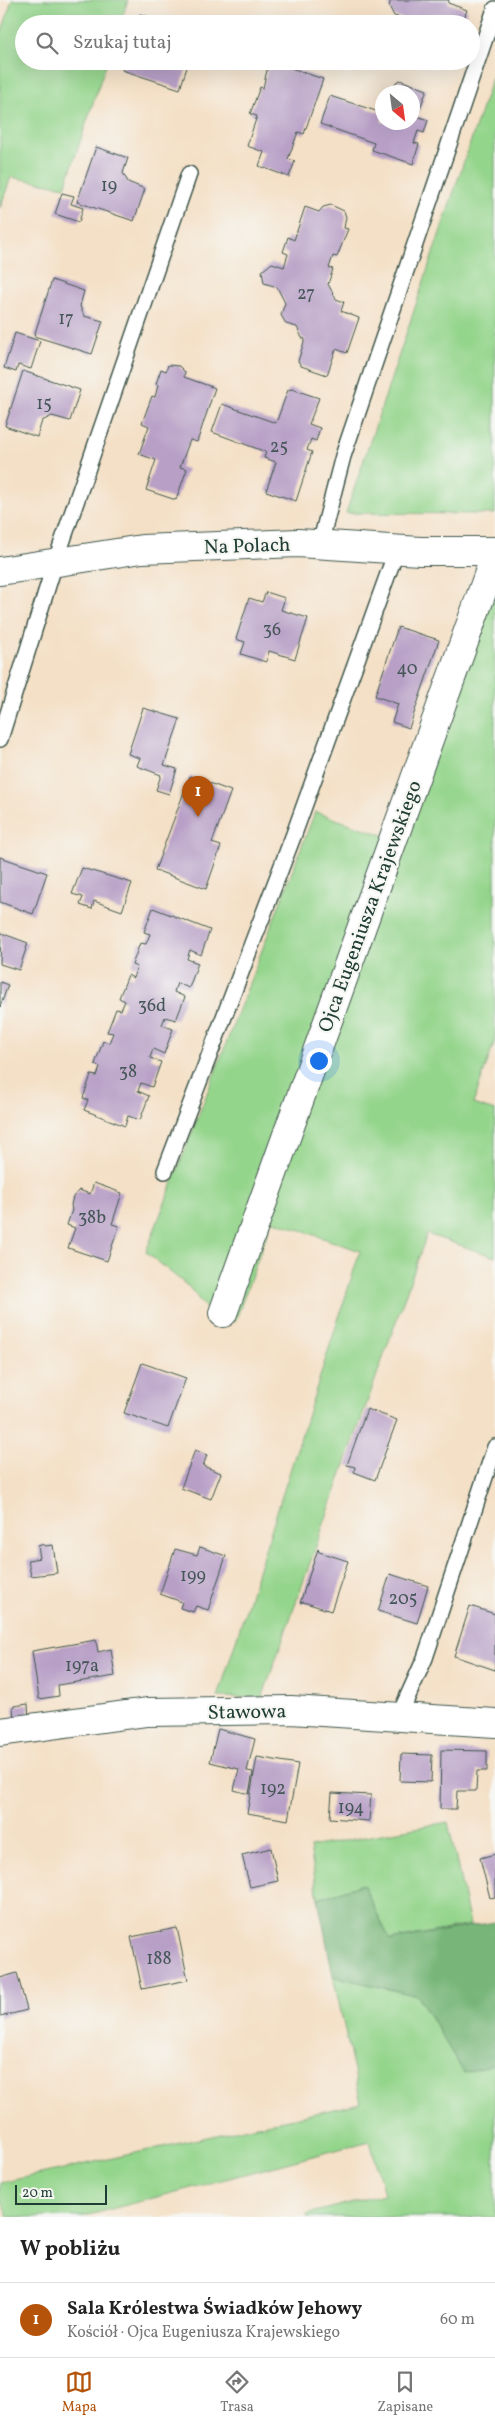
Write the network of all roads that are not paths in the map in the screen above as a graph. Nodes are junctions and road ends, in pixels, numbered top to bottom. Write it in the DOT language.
graph roads {
  1 [pos="495,9"];
  2 [pos="480,53"];
  3 [pos="474,70"];
  4 [pos="189,174"];
  5 [pos="320,544"];
  6 [pos="397,549"];
  7 [pos="495,551"];
  8 [pos="495,556"];
  9 [pos="55,562"];
  10 [pos="0,571"];
  11 [pos="0,739"];
  12 [pos="165,1171"];
  13 [pos="223,1313"];
  14 [pos="495,1447"];
  15 [pos="398,1718"];
  16 [pos="495,1723"];
  17 [pos="0,1732"];
  1 -- 2 [label="lane"];
  3 -- 5 [label="lane"];
  4 -- 9 [label="lane"];
  5 -- 6 [label="street, Na Polach"];
  5 -- 9 [label="street, Na Polach"];
  6 -- 7 [label="street, Na Polach"];
  6 -- 12 [label="lane"];
  8 -- 13 [label="street, Ojca Eugeniusza Krajewskiego"];
  9 -- 10 [label="street, Na Polach"];
  9 -- 11 [label="lane"];
  14 -- 15 [label="lane"];
  15 -- 16 [label="street, Stawowa"];
  15 -- 17 [label="street, Stawowa"];
}
